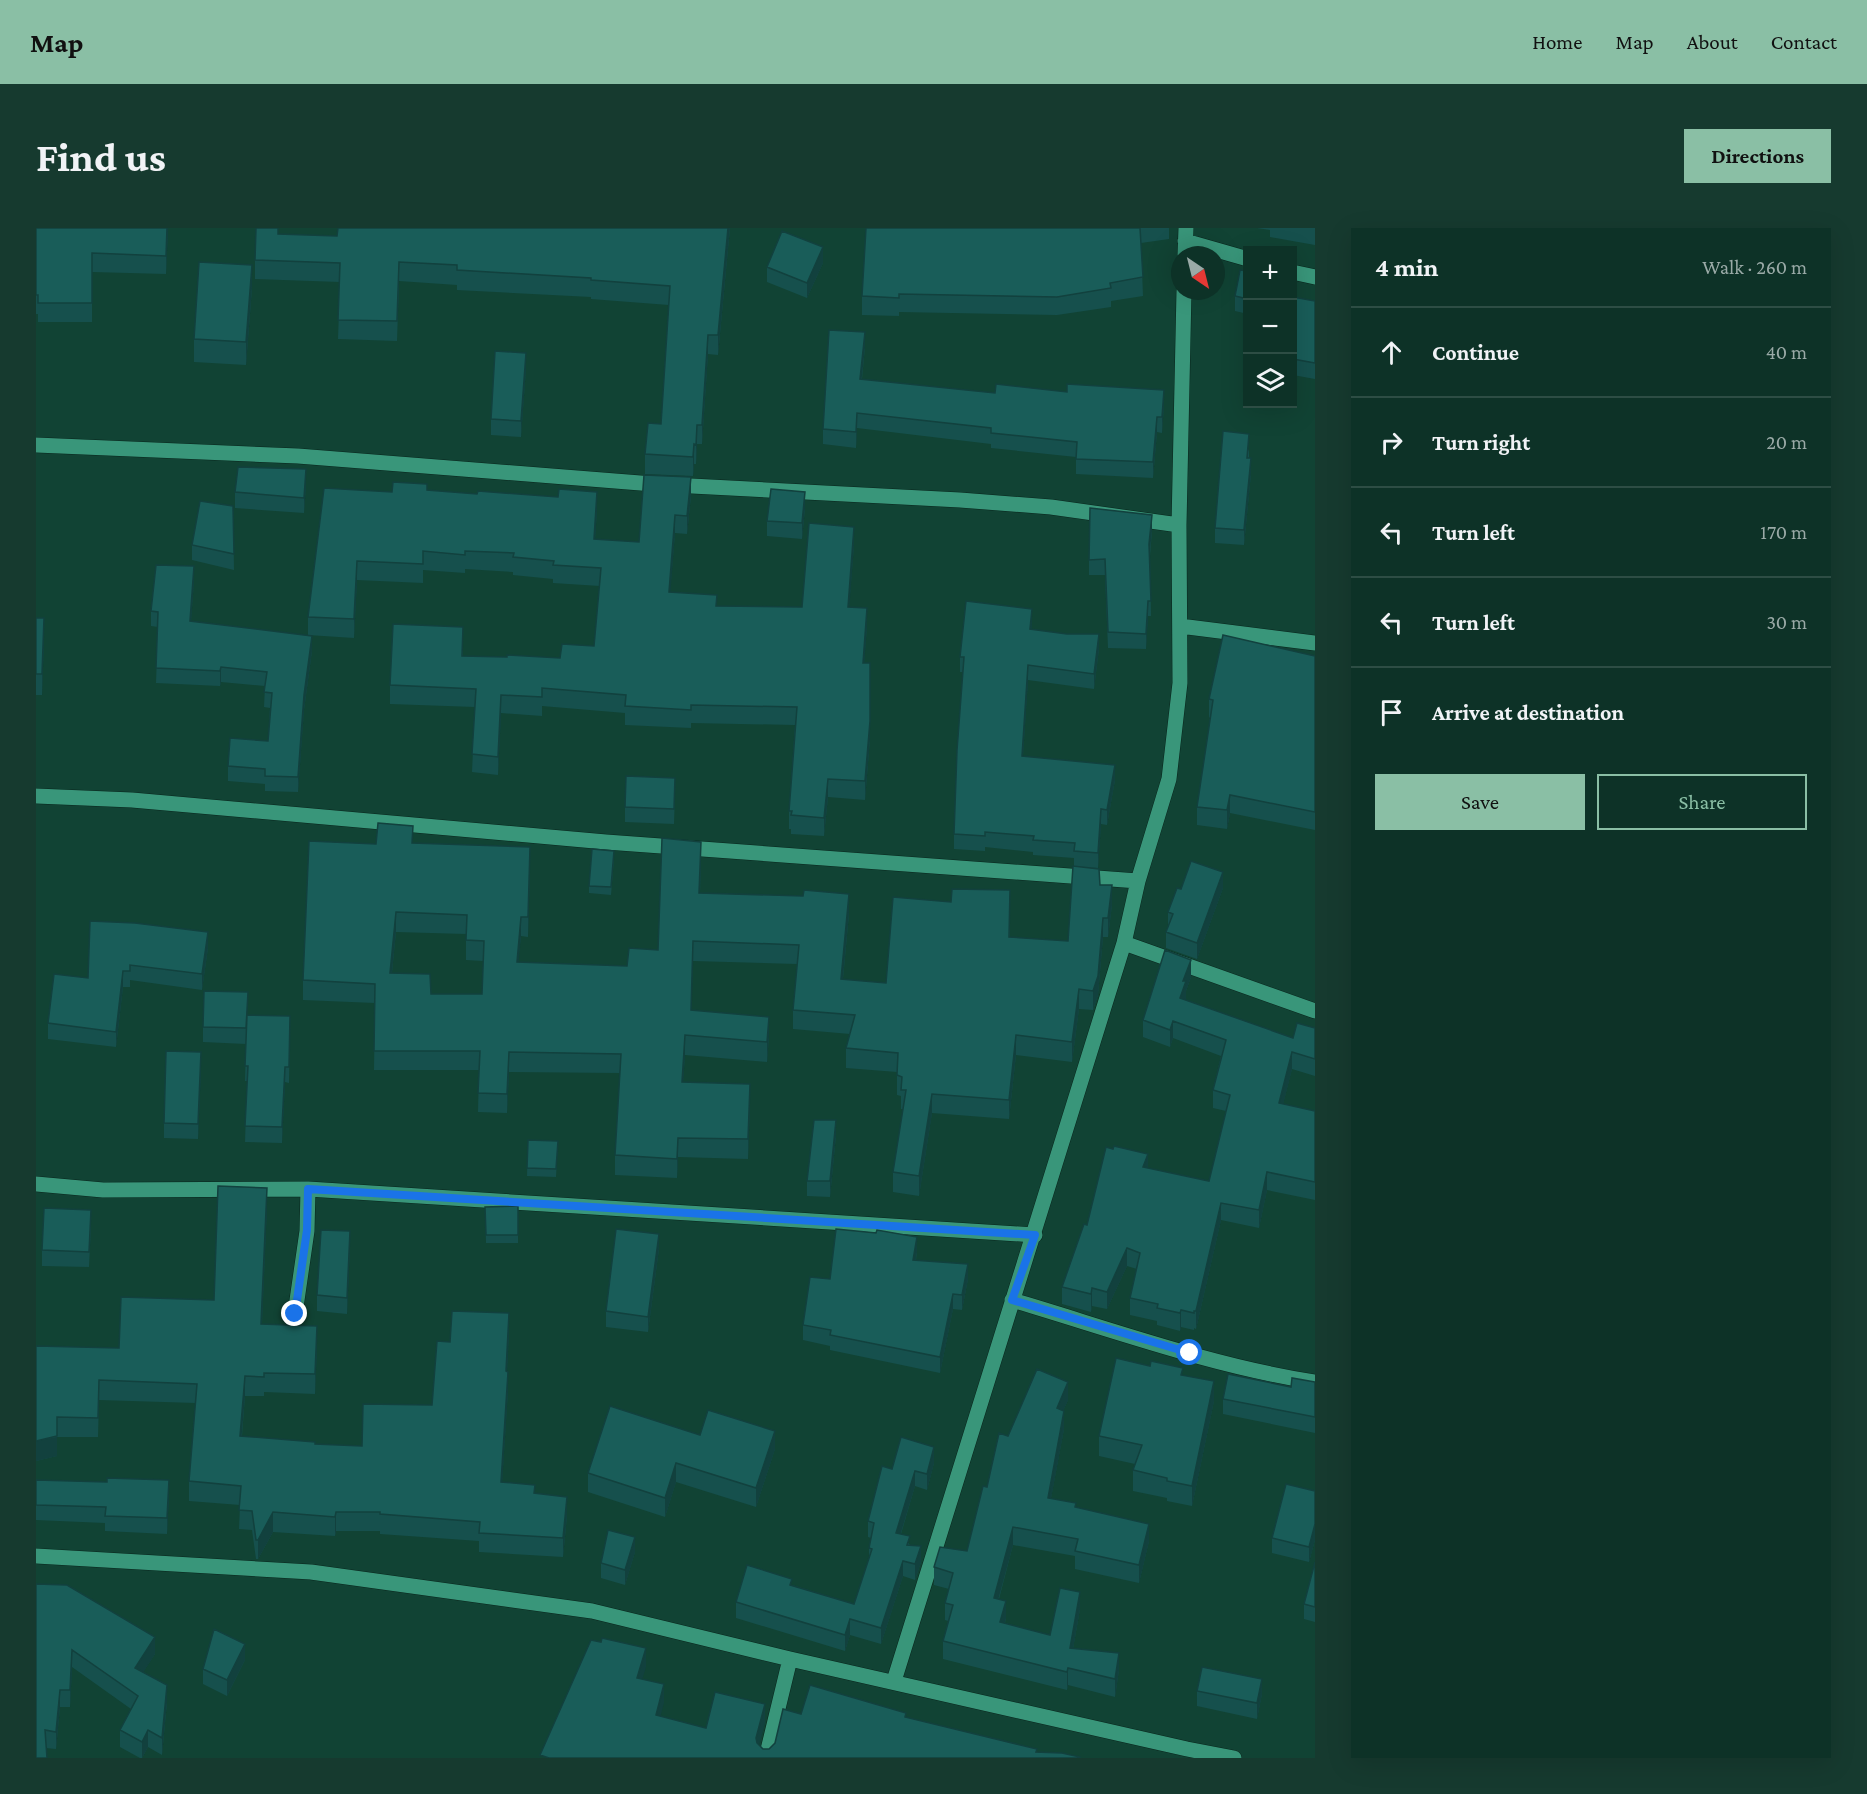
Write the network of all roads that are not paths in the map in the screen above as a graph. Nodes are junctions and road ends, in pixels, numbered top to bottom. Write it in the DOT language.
graph roads {
  1 [pos="1186,241"];
  2 [pos="1243,258"];
  3 [pos="1297,273"];
  4 [pos="1315,277"];
  5 [pos="1184,300"];
  6 [pos="36,445"];
  7 [pos="1179,525"];
  8 [pos="1180,626"];
  9 [pos="1315,643"];
  10 [pos="36,796"];
  11 [pos="1138,881"];
  12 [pos="1124,944"];
  13 [pos="1315,1011"];
  14 [pos="36,1184"];
  15 [pos="308,1189"];
  16 [pos="1035,1235"];
  17 [pos="1012,1300"];
  18 [pos="295,1314"];
  19 [pos="1315,1382"];
  20 [pos="36,1556"];
  21 [pos="790,1659"];
  22 [pos="894,1681"];
  23 [pos="766,1758"];
  24 [pos="1233,1758"];
  1 -- 2 [label="street"];
  3 -- 4 [label="street"];
  5 -- 7 [label="street"];
  6 -- 7 [label="street"];
  7 -- 8 [label="street"];
  8 -- 9 [label="street"];
  8 -- 11 [label="street"];
  10 -- 11 [label="street"];
  11 -- 12 [label="street"];
  12 -- 13 [label="street"];
  12 -- 16 [label="street"];
  14 -- 15 [label="street"];
  15 -- 16 [label="street"];
  15 -- 18 [label="street"];
  16 -- 17 [label="street"];
  17 -- 19 [label="street"];
  17 -- 22 [label="street"];
  20 -- 21 [label="street"];
  21 -- 22 [label="street"];
  21 -- 23 [label="street"];
  22 -- 24 [label="street"];
}
